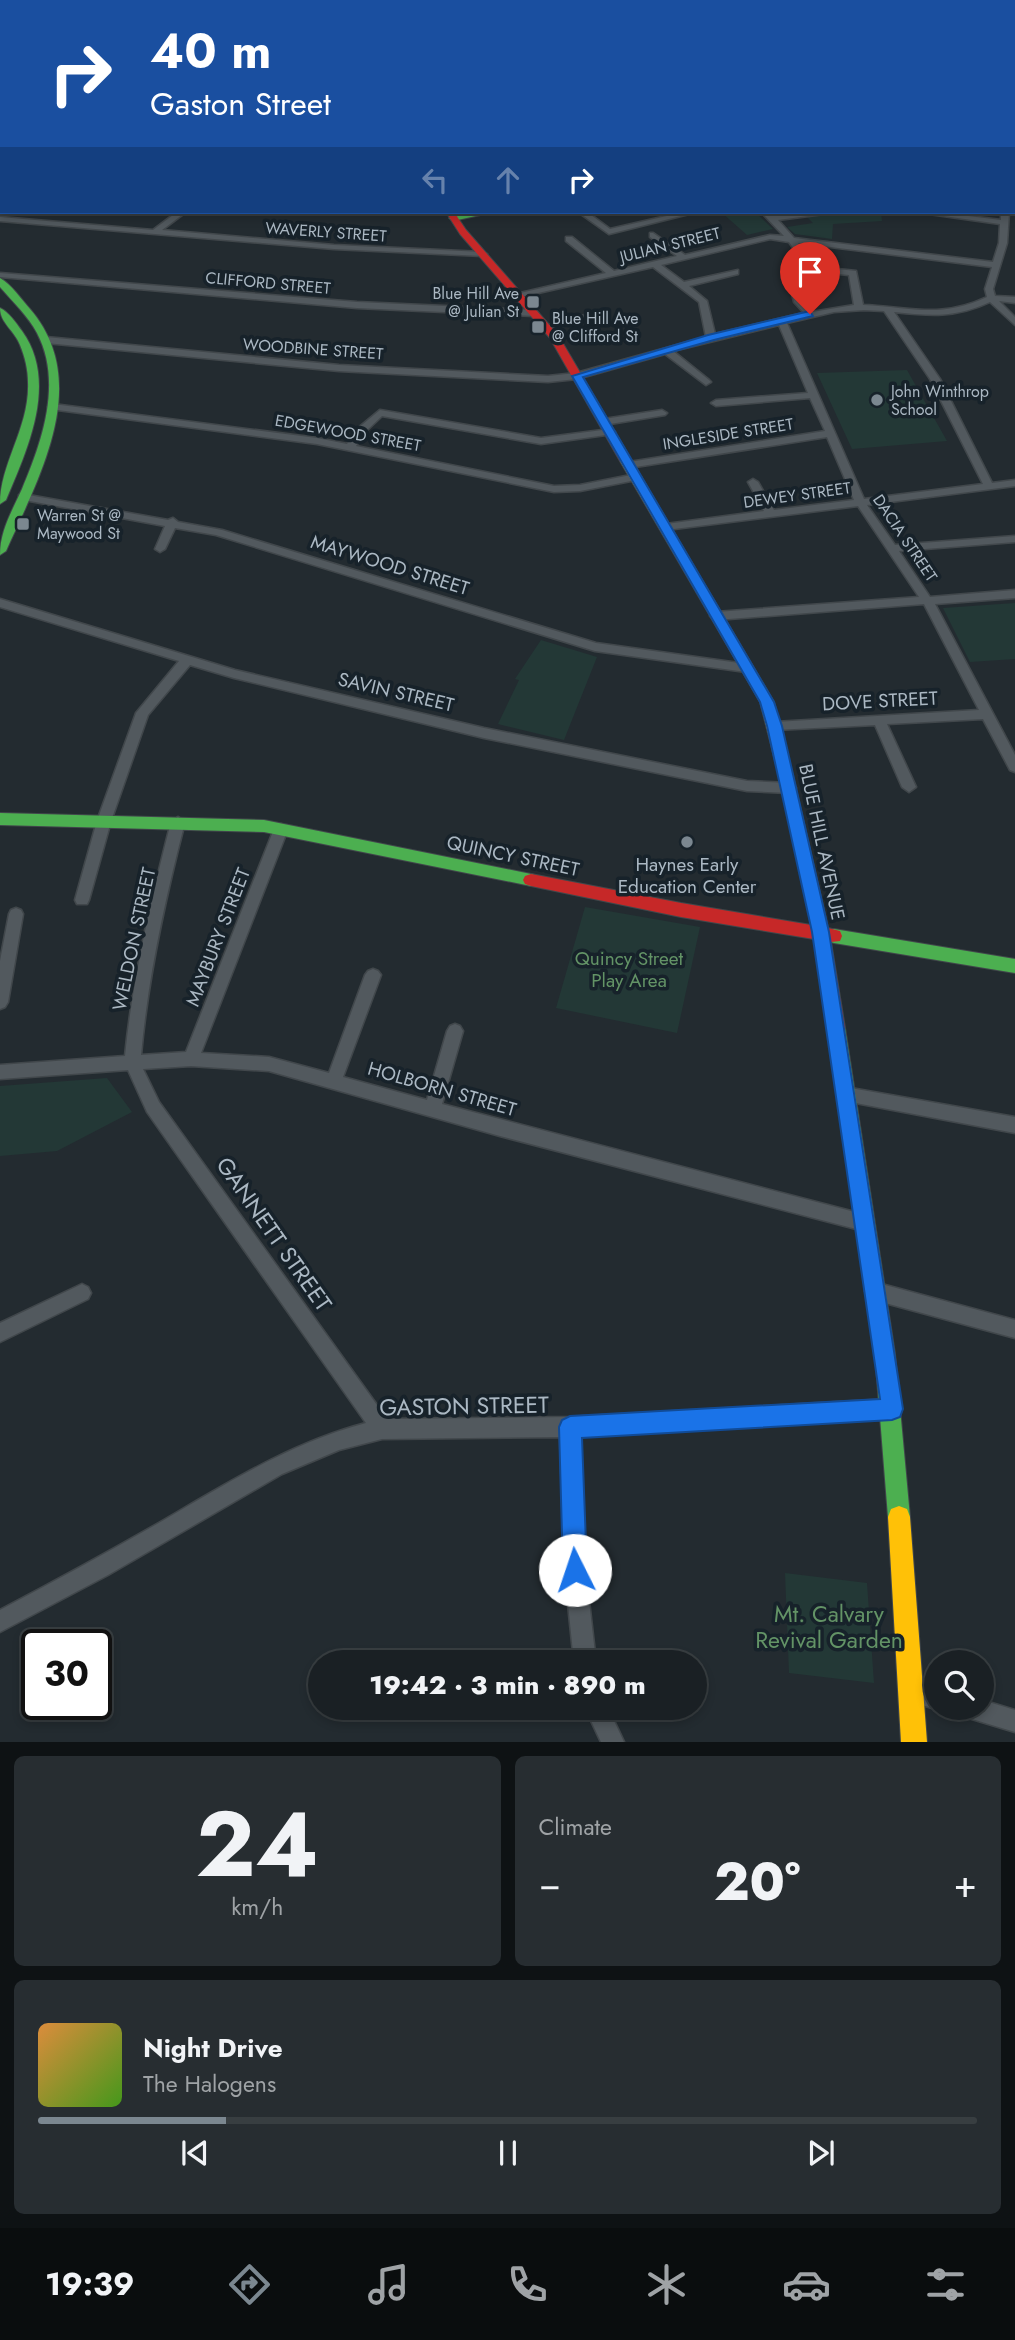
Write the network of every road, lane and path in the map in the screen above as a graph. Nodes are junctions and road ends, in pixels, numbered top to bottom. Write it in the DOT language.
graph roads {
  1 [pos="179,214"];
  2 [pos="585,214"];
  3 [pos="685,214"];
  4 [pos="787,214"];
  5 [pos="933,214"];
  6 [pos="1004,214"];
  7 [pos="451,215"];
  8 [pos="769,215"];
  9 [pos="0,219"];
  10 [pos="1002,224"];
  11 [pos="1015,227"];
  12 [pos="155,232"];
  13 [pos="653,235"];
  14 [pos="569,239"];
  15 [pos="791,239"];
  16 [pos="483,254"];
  17 [pos="683,257"];
  18 [pos="654,264"];
  19 [pos="995,265"];
  20 [pos="805,268"];
  21 [pos="735,272"];
  22 [pos="612,274"];
  23 [pos="0,275"];
  24 [pos="0,281"];
  25 [pos="683,285"];
  26 [pos="519,296"];
  27 [pos="991,298"];
  28 [pos="1015,300"];
  29 [pos="859,307"];
  30 [pos="887,309"];
  31 [pos="0,311"];
  32 [pos="534,313"];
  33 [pos="810,314"];
  34 [pos="592,316"];
  35 [pos="782,321"];
  36 [pos="1015,322"];
  37 [pos="546,327"];
  38 [pos="711,338"];
  39 [pos="46,340"];
  40 [pos="666,350"];
  41 [pos="577,376"];
  42 [pos="706,382"];
  43 [pos="815,395"];
  44 [pos="716,403"];
  45 [pos="53,407"];
  46 [pos="662,413"];
  47 [pos="607,427"];
  48 [pos="832,433"];
  49 [pos="349,447"];
  50 [pos="633,471"];
  51 [pos="753,482"];
  52 [pos="1015,483"];
  53 [pos="989,486"];
  54 [pos="23,497"];
  55 [pos="0,500"];
  56 [pos="860,502"];
  57 [pos="771,514"];
  58 [pos="173,521"];
  59 [pos="666,527"];
  60 [pos="1015,539"];
  61 [pos="2,544"];
  62 [pos="893,548"];
  63 [pos="160,550"];
  64 [pos="1015,594"];
  65 [pos="927,600"];
  66 [pos="0,603"];
  67 [pos="716,616"];
  68 [pos="186,661"];
  69 [pos="746,668"];
  70 [pos="988,714"];
  71 [pos="879,720"];
  72 [pos="775,726"];
  73 [pos="1015,767"];
  74 [pos="909,787"];
  75 [pos="789,788"];
  76 [pos="0,819"];
  77 [pos="104,821"];
  78 [pos="178,822"];
  79 [pos="281,829"];
  80 [pos="82,900"];
  81 [pos="16,914"];
  82 [pos="821,932"];
  83 [pos="1015,966"];
  84 [pos="373,975"];
  85 [pos="0,1002"];
  86 [pos="455,1031"];
  87 [pos="191,1059"];
  88 [pos="132,1063"];
  89 [pos="0,1072"];
  90 [pos="334,1081"];
  91 [pos="845,1094"];
  92 [pos="433,1108"];
  93 [pos="1015,1125"];
  94 [pos="864,1222"];
  95 [pos="874,1291"];
  96 [pos="82,1293"];
  97 [pos="1015,1329"];
  98 [pos="0,1333"];
  99 [pos="892,1409"];
  100 [pos="570,1427"];
  101 [pos="382,1429"];
  102 [pos="0,1621"];
  103 [pos="583,1650"];
  104 [pos="912,1692"];
  105 [pos="924,1695"];
  106 [pos="994,1715"];
  107 [pos="602,1720"];
  108 [pos="1015,1721"];
  109 [pos="613,1741"];
  110 [pos="914,1741"];
  1 -- 12 [label="street"];
  2 -- 3 [label="street"];
  4 -- 8 [label="street"];
  5 -- 10 [label="street"];
  6 -- 10 [label="street"];
  7 -- 16 [label="main road, BLUE HILL AVENUE"];
  8 -- 15 [label="street"];
  9 -- 12 [label="street, WAVERLY STREET"];
  10 -- 11 [label="street"];
  10 -- 19 [label="street"];
  12 -- 16 [label="street, WAVERLY STREET"];
  13 -- 17 [label="street"];
  14 -- 22 [label="street"];
  15 -- 17 [label="street, JULIAN STREET"];
  15 -- 19 [label="street, JULIAN STREET"];
  15 -- 20 [label="street"];
  16 -- 26 [label="main road, BLUE HILL AVENUE"];
  17 -- 18 [label="street, JULIAN STREET"];
  18 -- 22 [label="street, JULIAN STREET"];
  18 -- 25 [label="street"];
  19 -- 27 [label="street"];
  20 -- 29 [label="street"];
  20 -- 33 [label="street"];
  21 -- 25 [label="street"];
  22 -- 26 [label="street, JULIAN STREET"];
  23 -- 32 [label="street, CLIFFORD STREET"];
  24 -- 39 [label="main road"];
  25 -- 38 [label="street"];
  26 -- 32 [label="main road, BLUE HILL AVENUE"];
  27 -- 28 [label="street"];
  27 -- 30 [label="street, WOODBINE STREET"];
  27 -- 36 [label="street"];
  29 -- 30 [label="street, WOODBINE STREET"];
  29 -- 33 [label="street, WOODBINE STREET"];
  30 -- 53 [label="street"];
  31 -- 55 [label="main road"];
  32 -- 37 [label="main road, BLUE HILL AVENUE"];
  33 -- 35 [label="street, WOODBINE STREET"];
  34 -- 37 [label="street"];
  35 -- 38 [label="street, WOODBINE STREET"];
  35 -- 43 [label="street, DACIA STREET"];
  37 -- 41 [label="main road, BLUE HILL AVENUE"];
  38 -- 40 [label="street, WOODBINE STREET"];
  39 -- 41 [label="street, WOODBINE STREET"];
  39 -- 45 [label="main road"];
  40 -- 41 [label="street, WOODBINE STREET"];
  40 -- 42 [label="street"];
  41 -- 47 [label="main road, BLUE HILL AVENUE"];
  43 -- 44 [label="street"];
  43 -- 48 [label="street, DACIA STREET"];
  45 -- 49 [label="street, EDGEWOOD STREET"];
  45 -- 54 [label="main road"];
  46 -- 47 [label="street"];
  47 -- 49 [label="street"];
  47 -- 50 [label="main road, BLUE HILL AVENUE"];
  48 -- 50 [label="street, INGLESIDE STREET"];
  48 -- 56 [label="street, DACIA STREET"];
  49 -- 50 [label="street, EDGEWOOD STREET"];
  50 -- 59 [label="main road, BLUE HILL AVENUE"];
  51 -- 57 [label="street"];
  52 -- 53 [label="street, DEWEY STREET"];
  53 -- 56 [label="street, DEWEY STREET"];
  54 -- 58 [label="street, MAYWOOD STREET"];
  54 -- 61 [label="main road"];
  56 -- 57 [label="street, DEWEY STREET"];
  56 -- 62 [label="street, DACIA STREET"];
  57 -- 59 [label="street, DEWEY STREET"];
  58 -- 63 [label="street"];
  58 -- 69 [label="street, MAYWOOD STREET"];
  59 -- 67 [label="main road, BLUE HILL AVENUE"];
  60 -- 62 [label="street"];
  62 -- 65 [label="street, DACIA STREET"];
  64 -- 65 [label="street"];
  65 -- 67 [label="street"];
  65 -- 70 [label="street, DACIA STREET"];
  66 -- 68 [label="street, SAVIN STREET"];
  67 -- 69 [label="main road, BLUE HILL AVENUE"];
  68 -- 75 [label="street, SAVIN STREET"];
  68 -- 77 [label="street"];
  69 -- 72 [label="main road, BLUE HILL AVENUE"];
  70 -- 71 [label="street, DOVE STREET"];
  70 -- 73 [label="street, DACIA STREET"];
  71 -- 72 [label="street, DOVE STREET"];
  71 -- 74 [label="street"];
  72 -- 75 [label="main road, BLUE HILL AVENUE"];
  75 -- 82 [label="main road, BLUE HILL AVENUE"];
  76 -- 77 [label="main road, QUINCY STREET"];
  77 -- 78 [label="main road, QUINCY STREET"];
  77 -- 80 [label="street"];
  78 -- 79 [label="main road, QUINCY STREET"];
  78 -- 88 [label="street, WELDON STREET"];
  79 -- 82 [label="main road, QUINCY STREET"];
  79 -- 87 [label="street, MAYBURY STREET"];
  81 -- 85 [label="street"];
  82 -- 83 [label="main road, QUINCY STREET"];
  82 -- 91 [label="main road, BLUE HILL AVENUE"];
  84 -- 90 [label="street"];
  86 -- 92 [label="street"];
  87 -- 88 [label="street, HOLBORN STREET"];
  87 -- 90 [label="street, HOLBORN STREET"];
  88 -- 89 [label="street, HOLBORN STREET"];
  88 -- 101 [label="street, GANNETT STREET"];
  90 -- 92 [label="street, HOLBORN STREET"];
  91 -- 93 [label="street"];
  91 -- 94 [label="main road, BLUE HILL AVENUE"];
  92 -- 94 [label="street, HOLBORN STREET"];
  94 -- 95 [label="main road, BLUE HILL AVENUE"];
  95 -- 97 [label="street"];
  95 -- 99 [label="main road, BLUE HILL AVENUE"];
  96 -- 98 [label="street"];
  99 -- 100 [label="street, GASTON STREET"];
  99 -- 104 [label="main road, BLUE HILL AVENUE"];
  100 -- 101 [label="street, GASTON STREET"];
  100 -- 103 [label="street"];
  101 -- 102 [label="street, GASTON STREET"];
  104 -- 105 [label="street"];
  104 -- 110 [label="main road, BLUE HILL AVENUE"];
  106 -- 108 [label="street"];
  107 -- 109 [label="street"];
}
